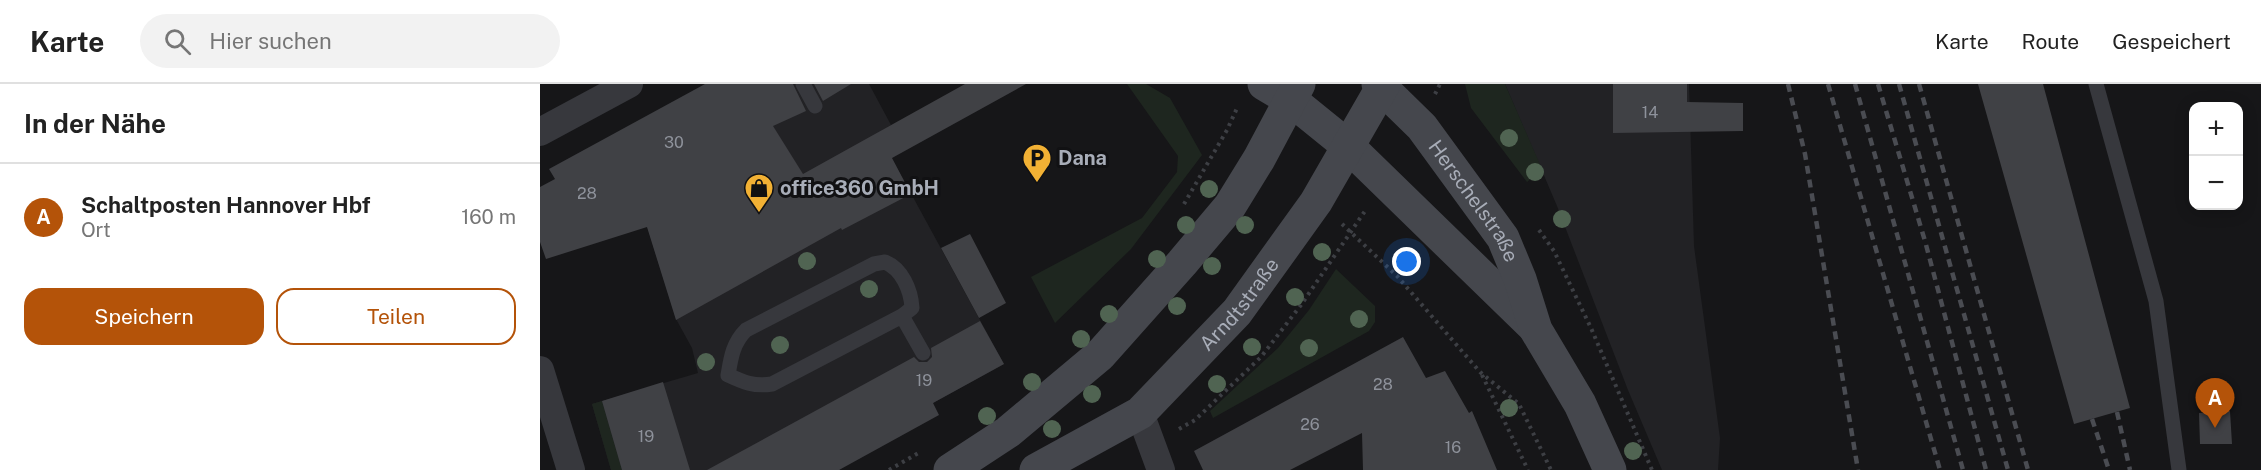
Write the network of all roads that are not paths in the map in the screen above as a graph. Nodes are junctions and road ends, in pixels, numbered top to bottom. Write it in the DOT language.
graph roads {
  1 [pos="630,84"];
  2 [pos="803,84"];
  3 [pos="2096,84"];
  4 [pos="1381,85"];
  5 [pos="1285,89"];
  6 [pos="814,106"];
  7 [pos="540,132"];
  8 [pos="1349,147"];
  9 [pos="903,316"];
  10 [pos="1536,330"];
  11 [pos="923,352"];
  12 [pos="540,370"];
  13 [pos="1140,412"];
  14 [pos="571,470"];
  15 [pos="950,470"];
  16 [pos="1036,470"];
  17 [pos="1161,470"];
  18 [pos="1610,470"];
  19 [pos="2180,470"];
  1 -- 7 [label="street"];
  2 -- 6 [label="lane"];
  3 -- 19 [label="lane"];
  4 -- 8 [label="main road, Arndtstraße"];
  4 -- 10 [label="main road, Herschelstraße"];
  5 -- 8 [label="main road, Herschelstraße"];
  5 -- 15 [label="main road"];
  8 -- 10 [label="main road, Herschelstraße"];
  8 -- 13 [label="main road, Arndtstraße"];
  9 -- 9 [label="lane"];
  9 -- 11 [label="lane"];
  10 -- 18 [label="main road, Herschelstraße"];
  12 -- 14 [label="street"];
  13 -- 16 [label="main road, Arndtstraße"];
  13 -- 17 [label="street"];
}
